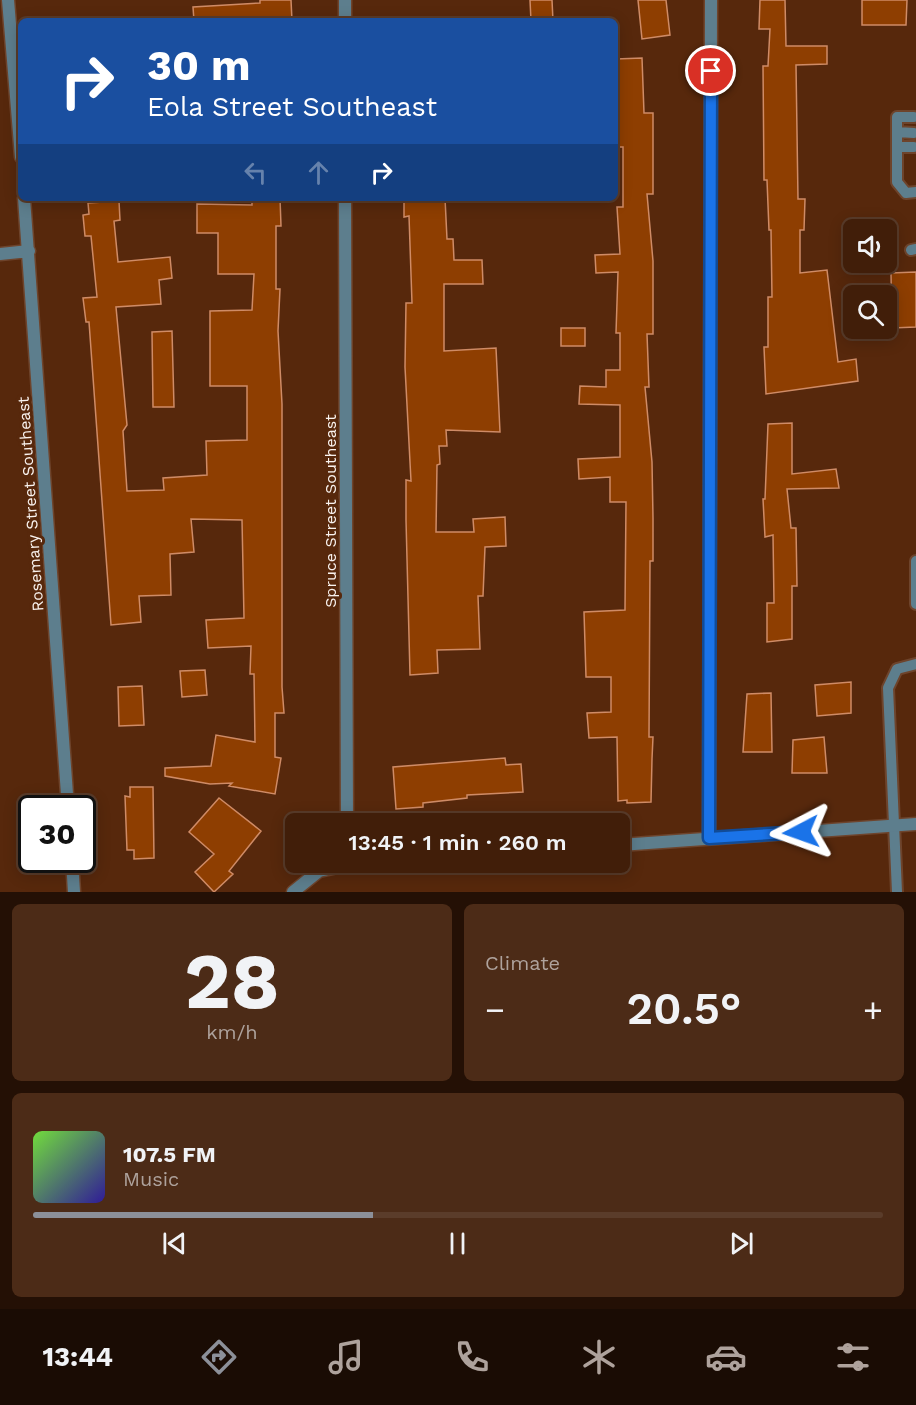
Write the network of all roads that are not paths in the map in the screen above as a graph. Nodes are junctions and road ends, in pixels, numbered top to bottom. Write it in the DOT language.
graph roads {
  1 [pos="8,0"];
  2 [pos="345,0"];
  3 [pos="711,0"];
  4 [pos="345,18"];
  5 [pos="914,117"];
  6 [pos="18,122"];
  7 [pos="897,132"];
  8 [pos="914,133"];
  9 [pos="897,147"];
  10 [pos="915,147"];
  11 [pos="916,192"];
  12 [pos="24,201"];
  13 [pos="345,201"];
  14 [pos="29,251"];
  15 [pos="0,254"];
  16 [pos="916,561"];
  17 [pos="916,603"];
  18 [pos="916,664"];
  19 [pos="67,795"];
  20 [pos="347,813"];
  21 [pos="916,824"];
  22 [pos="894,826"];
  23 [pos="709,838"];
  24 [pos="630,844"];
  25 [pos="73,873"];
  26 [pos="317,873"];
  27 [pos="74,892"];
  28 [pos="293,892"];
  29 [pos="897,892"];
  1 -- 6 [label="street"];
  2 -- 4 [label="street"];
  3 -- 23 [label="street"];
  5 -- 7 [label="lane"];
  7 -- 8 [label="lane"];
  7 -- 9 [label="lane"];
  9 -- 10 [label="lane"];
  9 -- 11 [label="lane"];
  12 -- 14 [label="street, Rosemary Street Southeast"];
  13 -- 20 [label="street, Spruce Street Southeast"];
  14 -- 15 [label="street"];
  14 -- 19 [label="street, Rosemary Street Southeast"];
  16 -- 17 [label="lane"];
  18 -- 22 [label="lane"];
  21 -- 22 [label="street"];
  22 -- 23 [label="street"];
  22 -- 29 [label="lane"];
  23 -- 24 [label="street"];
  25 -- 27 [label="street"];
  26 -- 28 [label="street"];
}
